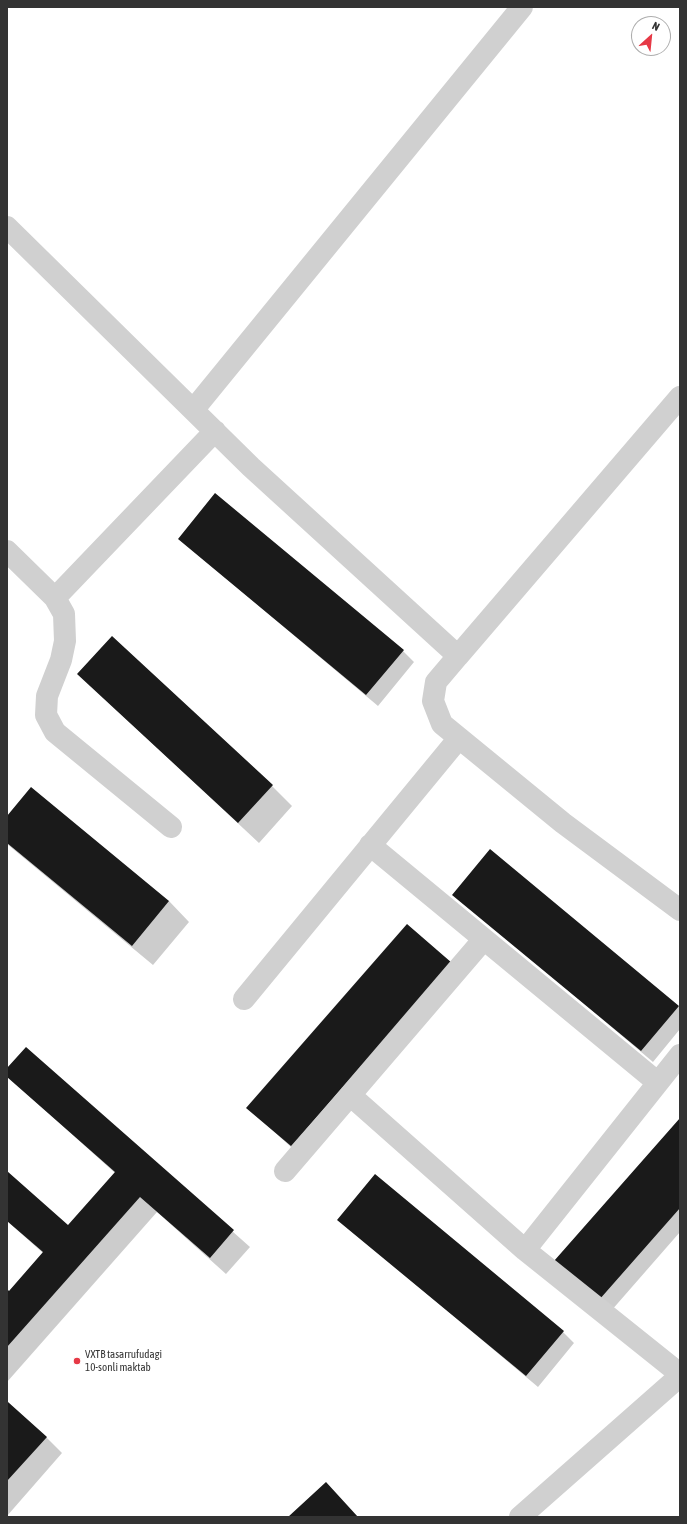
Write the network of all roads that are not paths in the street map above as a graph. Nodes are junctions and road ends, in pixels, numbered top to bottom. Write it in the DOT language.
graph roads {
  1 [pos="522,7"];
  2 [pos="7,228"];
  3 [pos="680,397"];
  4 [pos="194,409"];
  5 [pos="215,430"];
  6 [pos="7,551"];
  7 [pos="55,598"];
  8 [pos="458,656"];
  9 [pos="459,738"];
  10 [pos="170,828"];
  11 [pos="370,845"];
  12 [pos="680,910"];
  13 [pos="484,939"];
  14 [pos="244,999"];
  15 [pos="680,1055"];
  16 [pos="657,1082"];
  17 [pos="350,1095"];
  18 [pos="285,1171"];
  19 [pos="525,1250"];
  20 [pos="680,1375"];
  21 [pos="520,1517"];
  1 -- 4 [label="street"];
  2 -- 4 [label="street"];
  3 -- 8 [label="street"];
  4 -- 5 [label="street"];
  5 -- 7 [label="street"];
  5 -- 8 [label="street"];
  6 -- 7 [label="street"];
  7 -- 10 [label="street"];
  8 -- 9 [label="street"];
  9 -- 11 [label="street"];
  9 -- 12 [label="street"];
  11 -- 13 [label="street"];
  11 -- 14 [label="street"];
  13 -- 16 [label="street"];
  13 -- 17 [label="street"];
  15 -- 16 [label="street"];
  16 -- 19 [label="street"];
  17 -- 18 [label="street"];
  17 -- 19 [label="street"];
  19 -- 20 [label="street"];
  20 -- 21 [label="street"];
}
